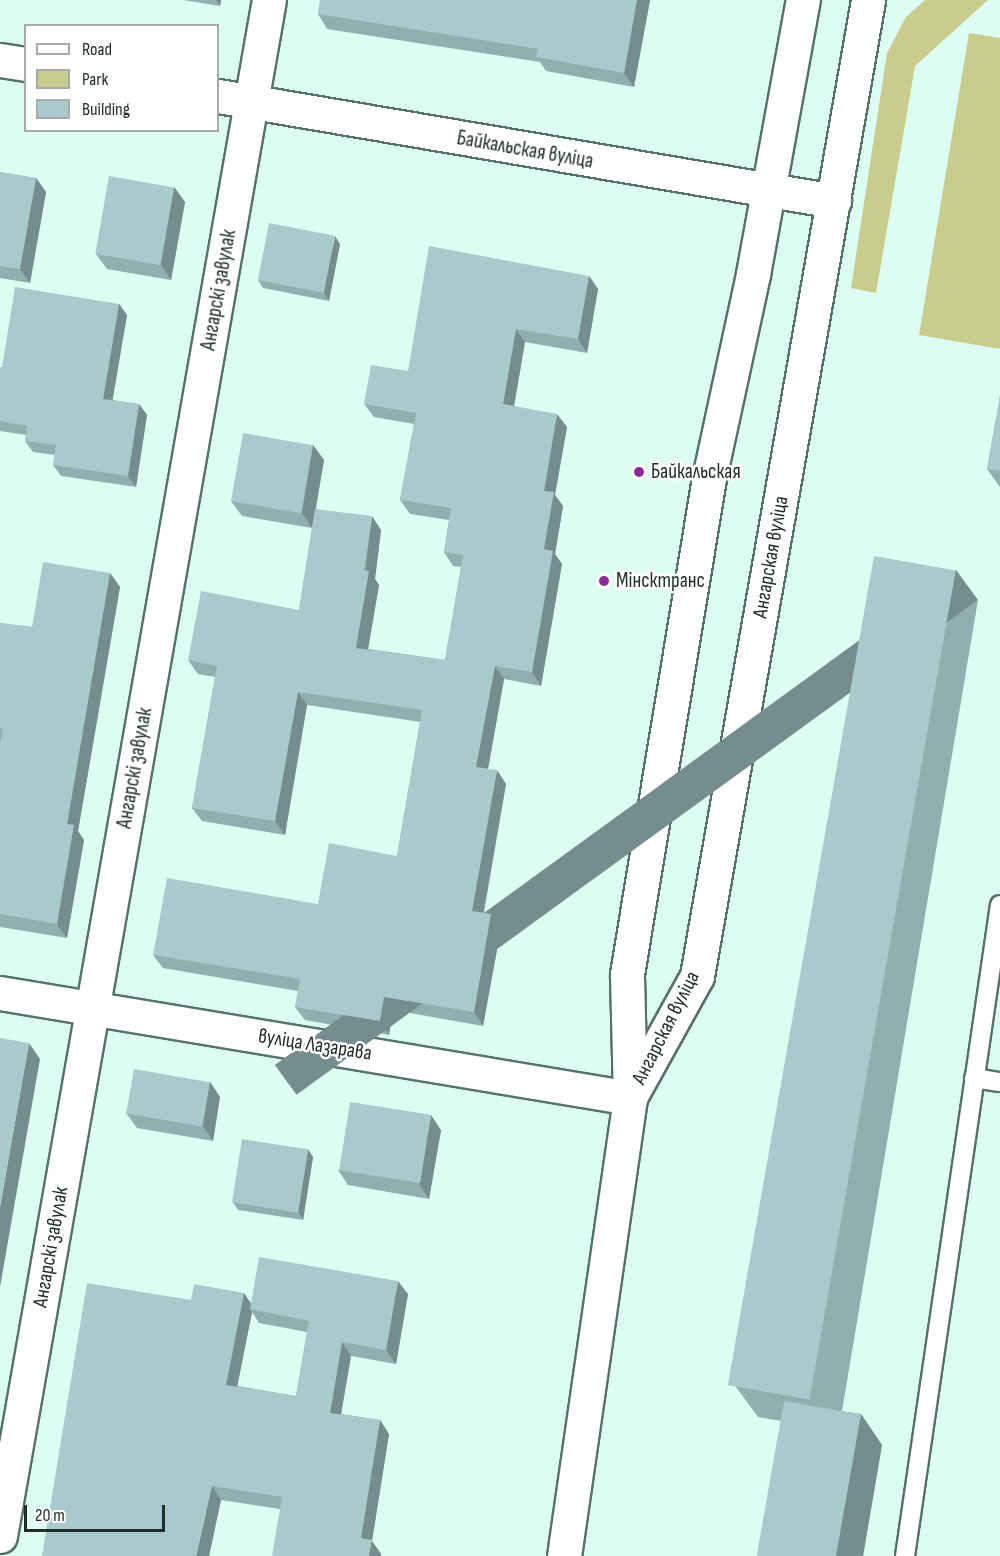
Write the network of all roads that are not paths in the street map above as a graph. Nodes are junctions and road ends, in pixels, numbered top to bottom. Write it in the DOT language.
graph roads {
  1 [pos="269,0"];
  2 [pos="803,0"];
  3 [pos="868,0"];
  4 [pos="0,60"];
  5 [pos="24,64"];
  6 [pos="219,96"];
  7 [pos="252,101"];
  8 [pos="768,192"];
  9 [pos="834,201"];
  10 [pos="1000,905"];
  11 [pos="0,993"];
  12 [pos="92,1008"];
  13 [pos="974,1078"];
  14 [pos="1000,1082"];
  15 [pos="630,1098"];
  16 [pos="0,1536"];
  17 [pos="564,1556"];
  18 [pos="905,1556"];
  1 -- 7 [label="main road, Ангарскі завулак"];
  2 -- 8 [label="main road, Ангарская вуліца"];
  3 -- 9 [label="main road, Ангарская вуліца"];
  4 -- 5 [label="main road"];
  6 -- 7 [label="main road, Байкальская вуліца"];
  7 -- 8 [label="main road, Байкальская вуліца"];
  7 -- 12 [label="main road, Ангарскі завулак"];
  8 -- 9 [label="main road, Байкальская вуліца"];
  8 -- 15 [label="main road, Ангарская вуліца"];
  9 -- 15 [label="main road, Ангарская вуліца"];
  10 -- 13 [label="lane"];
  11 -- 12 [label="main road, вуліца Лазарава"];
  12 -- 15 [label="main road, вуліца Лазарава"];
  12 -- 16 [label="main road, Ангарскі завулак"];
  13 -- 14 [label="lane"];
  13 -- 18 [label="lane"];
  15 -- 17 [label="main road, Ангарская вуліца"];
}
